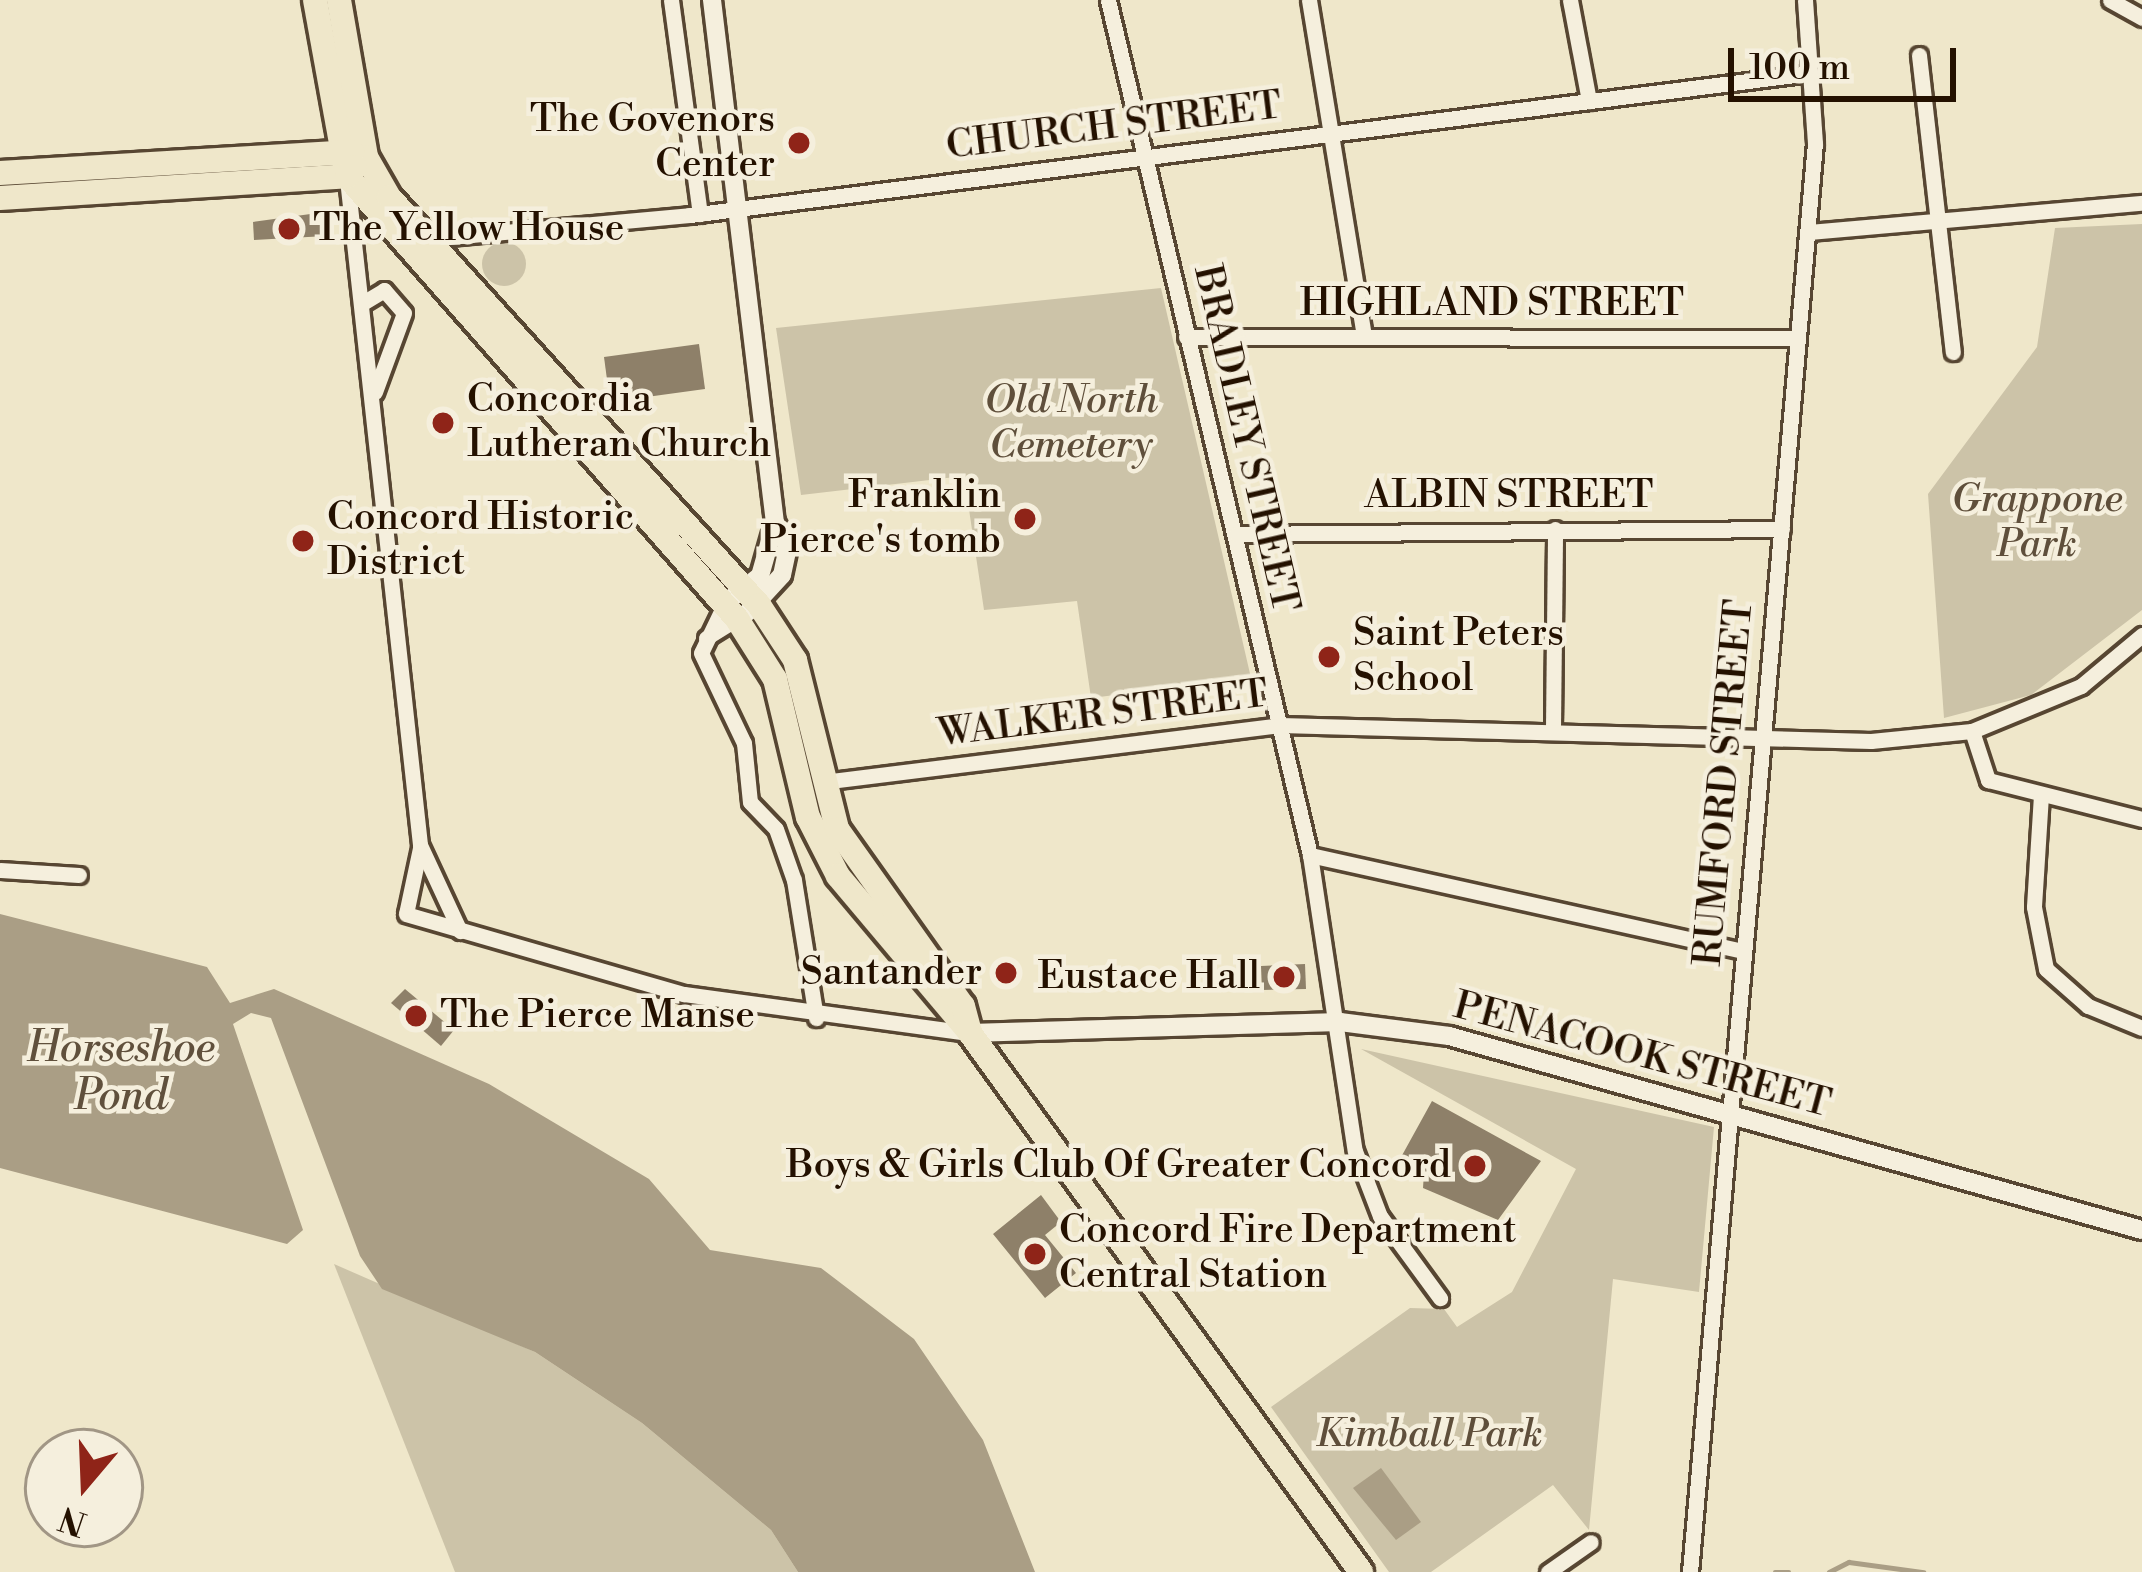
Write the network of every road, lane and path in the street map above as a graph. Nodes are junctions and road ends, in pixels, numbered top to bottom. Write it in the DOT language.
graph roads {
  1 [pos="315,0"];
  2 [pos="339,0"];
  3 [pos="671,0"];
  4 [pos="712,0"];
  5 [pos="1108,0"];
  6 [pos="1310,0"];
  7 [pos="1570,0"];
  8 [pos="1805,0"];
  9 [pos="2110,0"];
  10 [pos="2142,18"];
  11 [pos="1919,55"];
  12 [pos="1811,73"];
  13 [pos="1589,101"];
  14 [pos="1333,134"];
  15 [pos="339,147"];
  16 [pos="1144,154"];
  17 [pos="366,157"];
  18 [pos="0,172"];
  19 [pos="346,176"];
  20 [pos="73,180"];
  21 [pos="0,198"];
  22 [pos="2142,203"];
  23 [pos="731,207"];
  24 [pos="700,214"];
  25 [pos="1935,218"];
  26 [pos="1808,232"];
  27 [pos="424,239"];
  28 [pos="361,304"];
  29 [pos="1364,336"];
  30 [pos="1186,337"];
  31 [pos="1798,338"];
  32 [pos="1952,352"];
  33 [pos="374,394"];
  34 [pos="1555,529"];
  35 [pos="1782,529"];
  36 [pos="1236,534"];
  37 [pos="753,596"];
  38 [pos="731,611"];
  39 [pos="2142,634"];
  40 [pos="1280,725"];
  41 [pos="1553,728"];
  42 [pos="1972,731"];
  43 [pos="1765,732"];
  44 [pos="823,782"];
  45 [pos="2041,795"];
  46 [pos="2142,819"];
  47 [pos="420,845"];
  48 [pos="1310,855"];
  49 [pos="0,869"];
  50 [pos="79,875"];
  51 [pos="460,931"];
  52 [pos="1743,951"];
  53 [pos="816,1018"];
  54 [pos="1340,1022"];
  55 [pos="2142,1028"];
  56 [pos="970,1033"];
  57 [pos="1728,1110"];
  58 [pos="2142,1230"];
  59 [pos="1439,1298"];
  60 [pos="1591,1542"];
  61 [pos="1361,1572"];
  62 [pos="1548,1572"];
  63 [pos="1690,1572"];
  1 -- 15 [label="main road"];
  2 -- 17 [label="main road"];
  3 -- 24 [label="street"];
  4 -- 23 [label="street"];
  5 -- 16 [label="street, BRADLEY STREET"];
  6 -- 14 [label="street"];
  7 -- 13 [label="street"];
  8 -- 12 [label="street, RUMFORD STREET"];
  9 -- 10 [label="street"];
  11 -- 25 [label="street"];
  12 -- 13 [label="street, CHURCH STREET"];
  12 -- 26 [label="street, RUMFORD STREET"];
  13 -- 14 [label="street, CHURCH STREET"];
  14 -- 16 [label="street, CHURCH STREET"];
  14 -- 29 [label="street"];
  15 -- 17 [label="main road"];
  15 -- 19 [label="main road"];
  15 -- 20 [label="main road"];
  16 -- 23 [label="street, CHURCH STREET"];
  16 -- 30 [label="street, BRADLEY STREET"];
  17 -- 19 [label="main road"];
  17 -- 27 [label="main road"];
  18 -- 20 [label="main road"];
  19 -- 20 [label="main road"];
  19 -- 28 [label="street"];
  19 -- 38 [label="main road"];
  20 -- 21 [label="main road"];
  22 -- 25 [label="street"];
  23 -- 24 [label="street, CHURCH STREET"];
  23 -- 37 [label="street"];
  24 -- 27 [label="street, CHURCH STREET"];
  25 -- 26 [label="street"];
  25 -- 32 [label="street"];
  26 -- 31 [label="street, RUMFORD STREET"];
  27 -- 37 [label="main road"];
  28 -- 33 [label="street"];
  28 -- 33 [label="street"];
  29 -- 30 [label="street, HIGHLAND STREET"];
  29 -- 31 [label="street, HIGHLAND STREET"];
  30 -- 36 [label="street, BRADLEY STREET"];
  31 -- 35 [label="street, RUMFORD STREET"];
  33 -- 47 [label="street"];
  34 -- 35 [label="street, ALBIN STREET"];
  34 -- 36 [label="street, ALBIN STREET"];
  34 -- 41 [label="street"];
  35 -- 43 [label="street, RUMFORD STREET"];
  36 -- 40 [label="street, BRADLEY STREET"];
  37 -- 38 [label="street"];
  37 -- 44 [label="main road"];
  38 -- 53 [label="street"];
  38 -- 56 [label="main road"];
  39 -- 42 [label="street, WALKER STREET"];
  40 -- 41 [label="street, WALKER STREET"];
  40 -- 44 [label="street, WALKER STREET"];
  40 -- 48 [label="street, BRADLEY STREET"];
  41 -- 43 [label="street, WALKER STREET"];
  42 -- 43 [label="street, WALKER STREET"];
  42 -- 45 [label="street"];
  43 -- 52 [label="street, RUMFORD STREET"];
  44 -- 56 [label="main road"];
  45 -- 46 [label="street"];
  45 -- 55 [label="street"];
  47 -- 51 [label="street"];
  47 -- 51 [label="street"];
  48 -- 52 [label="street"];
  48 -- 54 [label="street, BRADLEY STREET"];
  49 -- 50 [label="street"];
  51 -- 53 [label="street"];
  52 -- 57 [label="street, RUMFORD STREET"];
  53 -- 56 [label="street"];
  54 -- 56 [label="street, PENACOOK STREET"];
  54 -- 57 [label="street, PENACOOK STREET"];
  54 -- 59 [label="street, BRADLEY STREET"];
  56 -- 61 [label="main road"];
  57 -- 58 [label="street, PENACOOK STREET"];
  57 -- 63 [label="street, RUMFORD STREET"];
  60 -- 62 [label="street"];
}
